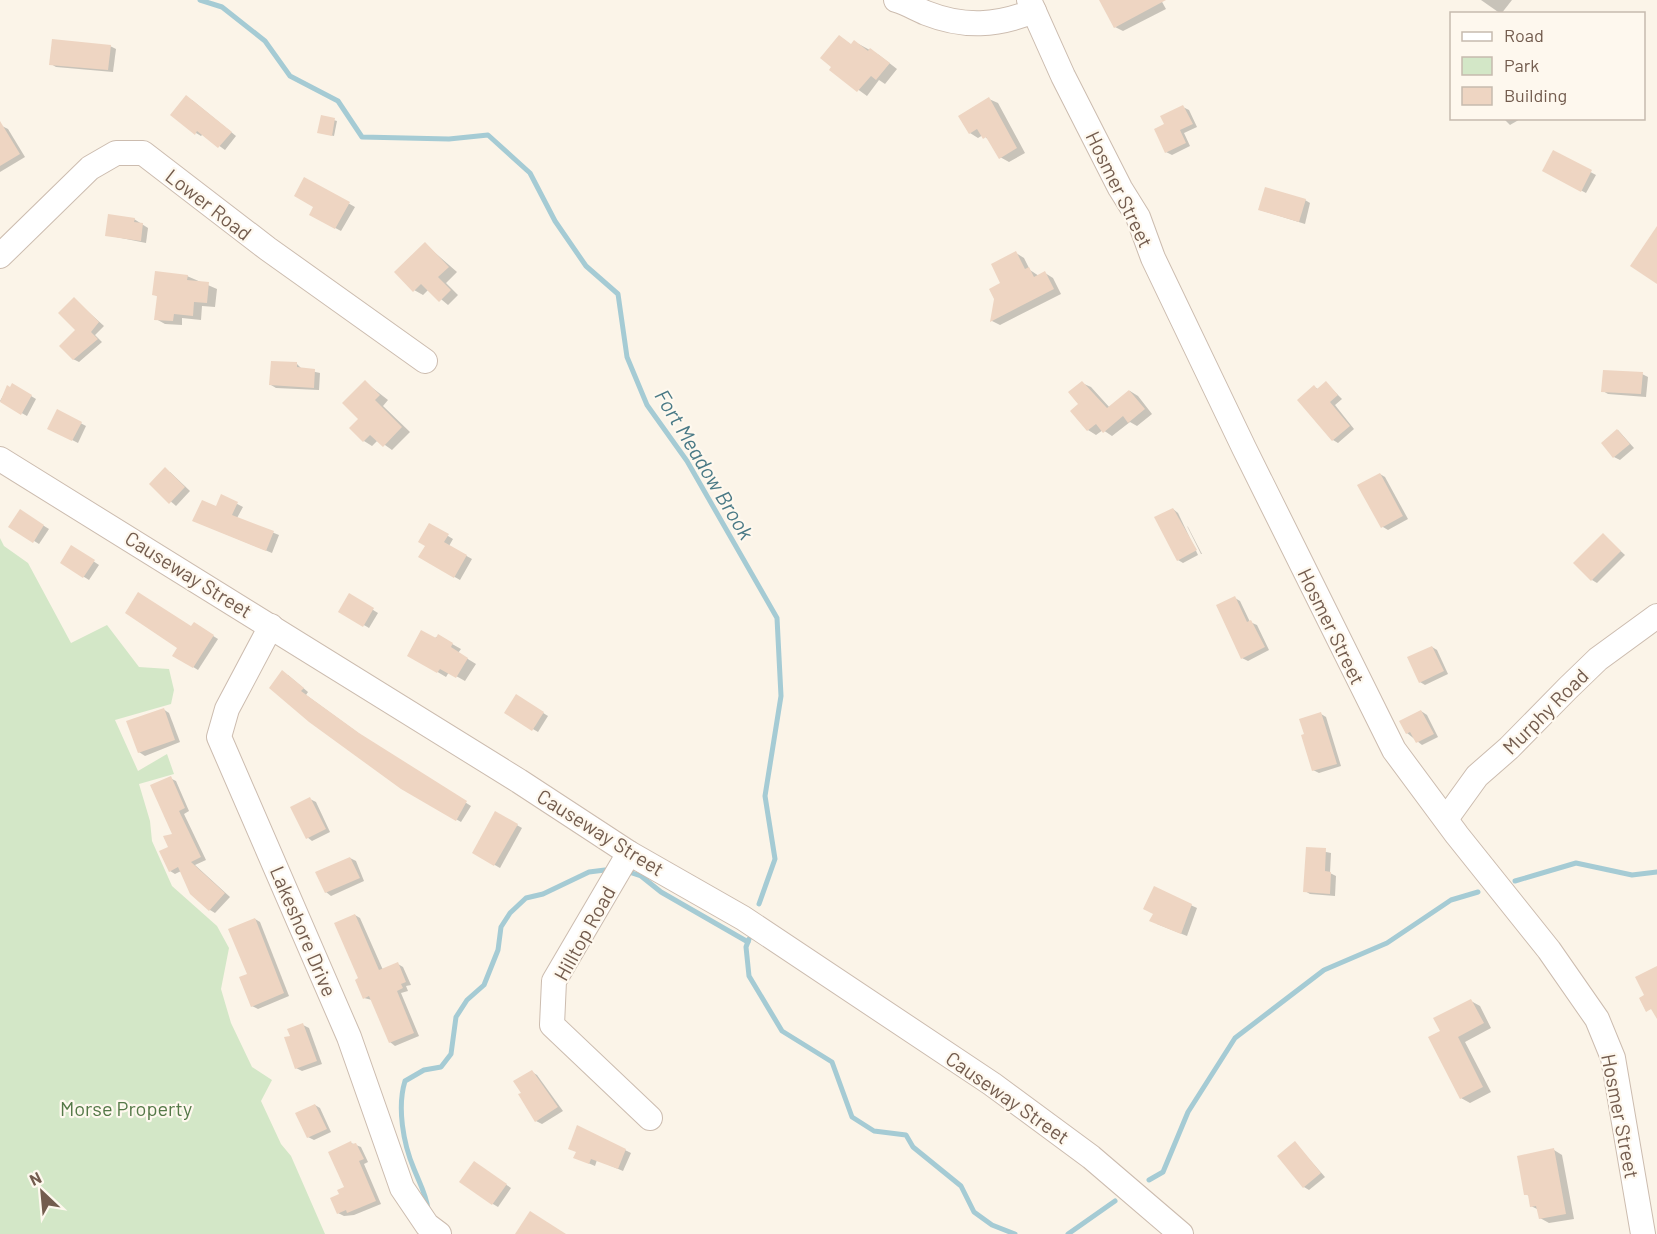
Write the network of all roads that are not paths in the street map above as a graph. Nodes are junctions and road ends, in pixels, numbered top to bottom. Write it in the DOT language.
graph roads {
  1 [pos="902,0"];
  2 [pos="1032,5"];
  3 [pos="0,256"];
  4 [pos="425,361"];
  5 [pos="0,459"];
  6 [pos="1657,616"];
  7 [pos="272,626"];
  8 [pos="1446,819"];
  9 [pos="629,853"];
  10 [pos="650,1118"];
  11 [pos="439,1234"];
  12 [pos="1181,1234"];
  13 [pos="1643,1234"];
  1 -- 2 [label="street"];
  2 -- 8 [label="street, Hosmer Street"];
  3 -- 4 [label="street, Lower Road"];
  5 -- 7 [label="street, Causeway Street"];
  6 -- 8 [label="street, Murphy Road"];
  7 -- 9 [label="street, Causeway Street"];
  7 -- 11 [label="street, Lakeshore Drive"];
  8 -- 13 [label="street, Hosmer Street"];
  9 -- 10 [label="street, Hilltop Road"];
  9 -- 12 [label="street, Causeway Street"];
}
